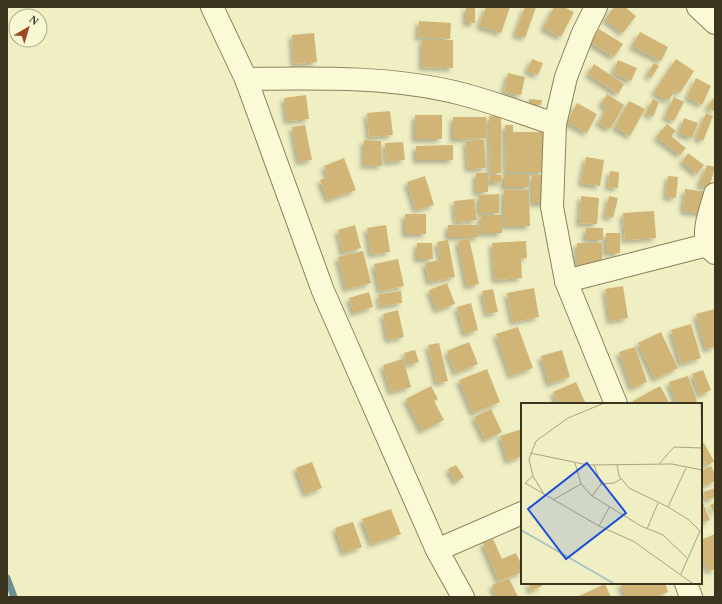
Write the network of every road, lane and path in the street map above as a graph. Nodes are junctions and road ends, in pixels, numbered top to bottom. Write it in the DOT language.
graph roads {
  1 [pos="212,7"];
  2 [pos="596,7"];
  3 [pos="698,7"];
  4 [pos="715,23"];
  5 [pos="246,79"];
  6 [pos="555,124"];
  7 [pos="715,194"];
  8 [pos="711,249"];
  9 [pos="566,281"];
  10 [pos="616,403"];
  11 [pos="521,513"];
  12 [pos="437,550"];
  13 [pos="686,584"];
  14 [pos="463,597"];
  15 [pos="691,597"];
  1 -- 5 [label="street"];
  2 -- 6 [label="street"];
  3 -- 4 [label="street"];
  5 -- 6 [label="street"];
  5 -- 12 [label="street"];
  6 -- 9 [label="street"];
  7 -- 8 [label="street"];
  8 -- 9 [label="street"];
  9 -- 10 [label="street"];
  11 -- 12 [label="street"];
  12 -- 14 [label="street"];
  13 -- 15 [label="street"];
}
